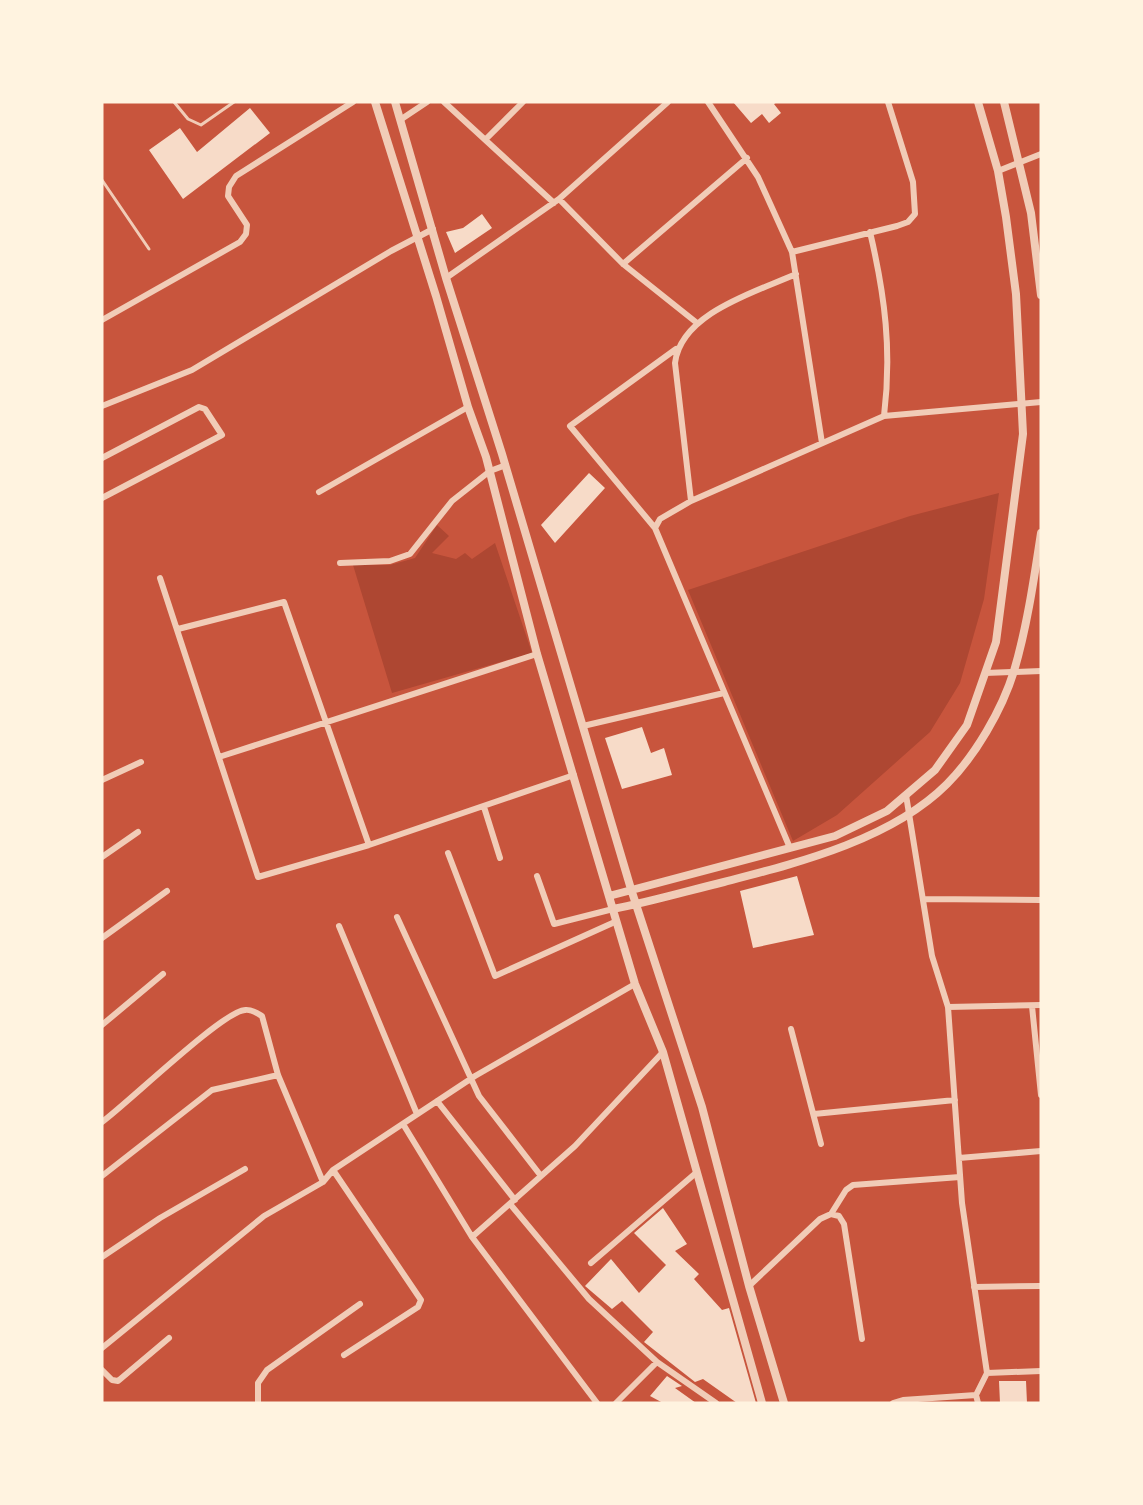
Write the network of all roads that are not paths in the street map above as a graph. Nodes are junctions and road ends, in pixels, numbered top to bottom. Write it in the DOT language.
graph roads {
  1 [pos="174,102"];
  2 [pos="234,102"];
  3 [pos="353,102"];
  4 [pos="375,102"];
  5 [pos="394,102"];
  6 [pos="427,102"];
  7 [pos="444,102"];
  8 [pos="523,102"];
  9 [pos="668,102"];
  10 [pos="708,102"];
  11 [pos="888,102"];
  12 [pos="978,102"];
  13 [pos="1004,102"];
  14 [pos="400,120"];
  15 [pos="486,139"];
  16 [pos="1041,154"];
  17 [pos="747,158"];
  18 [pos="1020,163"];
  19 [pos="999,171"];
  20 [pos="102,180"];
  21 [pos="556,201"];
  22 [pos="433,229"];
  23 [pos="870,232"];
  24 [pos="418,239"];
  25 [pos="149,249"];
  26 [pos="792,252"];
  27 [pos="623,264"];
  28 [pos="796,274"];
  29 [pos="446,278"];
  30 [pos="1041,296"];
  31 [pos="102,320"];
  32 [pos="697,323"];
  33 [pos="676,349"];
  34 [pos="1041,402"];
  35 [pos="1022,403"];
  36 [pos="102,406"];
  37 [pos="468,407"];
  38 [pos="884,416"];
  39 [pos="822,443"];
  40 [pos="102,458"];
  41 [pos="506,465"];
  42 [pos="490,471"];
  43 [pos="319,492"];
  44 [pos="102,498"];
  45 [pos="691,501"];
  46 [pos="655,528"];
  47 [pos="1041,533"];
  48 [pos="340,563"];
  49 [pos="160,578"];
  50 [pos="178,629"];
  51 [pos="537,654"];
  52 [pos="1041,671"];
  53 [pos="1014,672"];
  54 [pos="985,673"];
  55 [pos="724,693"];
  56 [pos="326,721"];
  57 [pos="583,726"];
  58 [pos="219,757"];
  59 [pos="141,762"];
  60 [pos="574,775"];
  61 [pos="102,780"];
  62 [pos="906,795"];
  63 [pos="484,807"];
  64 [pos="909,813"];
  65 [pos="138,832"];
  66 [pos="369,845"];
  67 [pos="790,848"];
  68 [pos="448,853"];
  69 [pos="102,857"];
  70 [pos="500,858"];
  71 [pos="537,876"];
  72 [pos="631,889"];
  73 [pos="167,891"];
  74 [pos="609,896"];
  75 [pos="923,899"];
  76 [pos="1041,900"];
  77 [pos="636,904"];
  78 [pos="613,909"];
  79 [pos="397,917"];
  80 [pos="617,921"];
  81 [pos="339,926"];
  82 [pos="102,938"];
  83 [pos="164,974"];
  84 [pos="635,984"];
  85 [pos="1041,1005"];
  86 [pos="1032,1006"];
  87 [pos="948,1007"];
  88 [pos="102,1025"];
  89 [pos="791,1029"];
  90 [pos="663,1052"];
  91 [pos="278,1075"];
  92 [pos="471,1079"];
  93 [pos="1041,1095"];
  94 [pos="955,1100"];
  95 [pos="437,1101"];
  96 [pos="417,1114"];
  97 [pos="814,1114"];
  98 [pos="102,1122"];
  99 [pos="403,1124"];
  100 [pos="821,1144"];
  101 [pos="1041,1151"];
  102 [pos="959,1158"];
  103 [pos="245,1169"];
  104 [pos="333,1170"];
  105 [pos="697,1172"];
  106 [pos="102,1176"];
  107 [pos="541,1176"];
  108 [pos="960,1177"];
  109 [pos="323,1182"];
  110 [pos="512,1202"];
  111 [pos="831,1214"];
  112 [pos="472,1237"];
  113 [pos="102,1257"];
  114 [pos="591,1263"];
  115 [pos="749,1286"];
  116 [pos="1041,1286"];
  117 [pos="974,1287"];
  118 [pos="360,1304"];
  119 [pos="169,1338"];
  120 [pos="862,1339"];
  121 [pos="102,1348"];
  122 [pos="344,1355"];
  123 [pos="657,1362"];
  124 [pos="102,1370"];
  125 [pos="1041,1371"];
  126 [pos="987,1373"];
  127 [pos="976,1395"];
  128 [pos="258,1403"];
  129 [pos="597,1403"];
  130 [pos="616,1403"];
  131 [pos="716,1403"];
  132 [pos="762,1403"];
  133 [pos="784,1403"];
  134 [pos="892,1403"];
  135 [pos="978,1403"];
  1 -- 2 [label="lane"];
  3 -- 31 [label="street"];
  4 -- 24 [label="street"];
  5 -- 14 [label="street"];
  6 -- 14 [label="street"];
  7 -- 15 [label="street"];
  8 -- 15 [label="street"];
  9 -- 21 [label="street"];
  10 -- 17 [label="street"];
  11 -- 23 [label="street"];
  12 -- 19 [label="street"];
  13 -- 18 [label="street"];
  14 -- 22 [label="street"];
  15 -- 21 [label="street"];
  16 -- 18 [label="street"];
  17 -- 26 [label="street"];
  17 -- 27 [label="street"];
  18 -- 19 [label="street"];
  18 -- 30 [label="street"];
  19 -- 35 [label="street"];
  20 -- 25 [label="lane"];
  21 -- 27 [label="street"];
  21 -- 29 [label="street"];
  22 -- 24 [label="street"];
  22 -- 29 [label="street"];
  23 -- 26 [label="street"];
  23 -- 38 [label="street"];
  24 -- 36 [label="street"];
  24 -- 37 [label="street"];
  26 -- 28 [label="street"];
  27 -- 32 [label="street"];
  28 -- 32 [label="street"];
  28 -- 39 [label="street"];
  29 -- 41 [label="street"];
  32 -- 33 [label="street"];
  33 -- 45 [label="street"];
  33 -- 46 [label="street"];
  34 -- 35 [label="street"];
  35 -- 38 [label="street"];
  35 -- 54 [label="street"];
  37 -- 42 [label="street"];
  37 -- 43 [label="street"];
  38 -- 39 [label="street"];
  39 -- 45 [label="street"];
  40 -- 44 [label="street"];
  41 -- 42 [label="street"];
  41 -- 57 [label="street"];
  42 -- 48 [label="street"];
  42 -- 51 [label="street"];
  45 -- 46 [label="street"];
  46 -- 55 [label="street"];
  47 -- 53 [label="street"];
  49 -- 50 [label="street"];
  50 -- 56 [label="street"];
  50 -- 58 [label="street"];
  51 -- 56 [label="street"];
  51 -- 60 [label="street"];
  52 -- 53 [label="street"];
  53 -- 54 [label="street"];
  53 -- 64 [label="street"];
  54 -- 62 [label="street"];
  55 -- 57 [label="street"];
  55 -- 67 [label="street"];
  56 -- 58 [label="street"];
  56 -- 66 [label="street"];
  57 -- 72 [label="street"];
  58 -- 66 [label="street"];
  59 -- 61 [label="street"];
  60 -- 63 [label="street"];
  60 -- 74 [label="street"];
  62 -- 64 [label="street"];
  62 -- 67 [label="street"];
  63 -- 66 [label="street"];
  63 -- 70 [label="street"];
  64 -- 75 [label="street"];
  64 -- 77 [label="street"];
  65 -- 69 [label="street"];
  67 -- 72 [label="street"];
  68 -- 80 [label="street"];
  71 -- 78 [label="street"];
  72 -- 74 [label="street"];
  72 -- 77 [label="street"];
  73 -- 82 [label="street"];
  74 -- 78 [label="street"];
  75 -- 76 [label="street"];
  75 -- 87 [label="street"];
  77 -- 78 [label="street"];
  77 -- 115 [label="street"];
  78 -- 80 [label="street"];
  79 -- 92 [label="street"];
  80 -- 84 [label="street"];
  81 -- 96 [label="street"];
  83 -- 88 [label="street"];
  84 -- 90 [label="street"];
  84 -- 92 [label="street"];
  85 -- 86 [label="street"];
  86 -- 87 [label="street"];
  86 -- 93 [label="street"];
  87 -- 94 [label="street"];
  89 -- 97 [label="street"];
  90 -- 105 [label="street"];
  90 -- 107 [label="street"];
  91 -- 98 [label="street"];
  91 -- 106 [label="street"];
  91 -- 109 [label="street"];
  92 -- 95 [label="street"];
  92 -- 107 [label="street"];
  94 -- 97 [label="street"];
  94 -- 102 [label="street"];
  95 -- 96 [label="street"];
  95 -- 110 [label="street"];
  96 -- 99 [label="street"];
  97 -- 100 [label="street"];
  99 -- 104 [label="street"];
  99 -- 112 [label="street"];
  101 -- 102 [label="street"];
  102 -- 108 [label="street"];
  103 -- 113 [label="street"];
  104 -- 109 [label="street"];
  104 -- 122 [label="street"];
  105 -- 114 [label="street"];
  105 -- 132 [label="street"];
  107 -- 110 [label="street"];
  108 -- 111 [label="street"];
  108 -- 117 [label="street"];
  109 -- 121 [label="street"];
  110 -- 112 [label="street"];
  110 -- 123 [label="street"];
  111 -- 115 [label="street"];
  111 -- 120 [label="street"];
  112 -- 129 [label="street"];
  115 -- 133 [label="street"];
  116 -- 117 [label="street"];
  117 -- 126 [label="street"];
  118 -- 128 [label="street"];
  119 -- 124 [label="street"];
  123 -- 130 [label="street"];
  123 -- 131 [label="street"];
  125 -- 126 [label="street"];
  126 -- 127 [label="street"];
  127 -- 134 [label="street"];
  127 -- 135 [label="street"];
}
